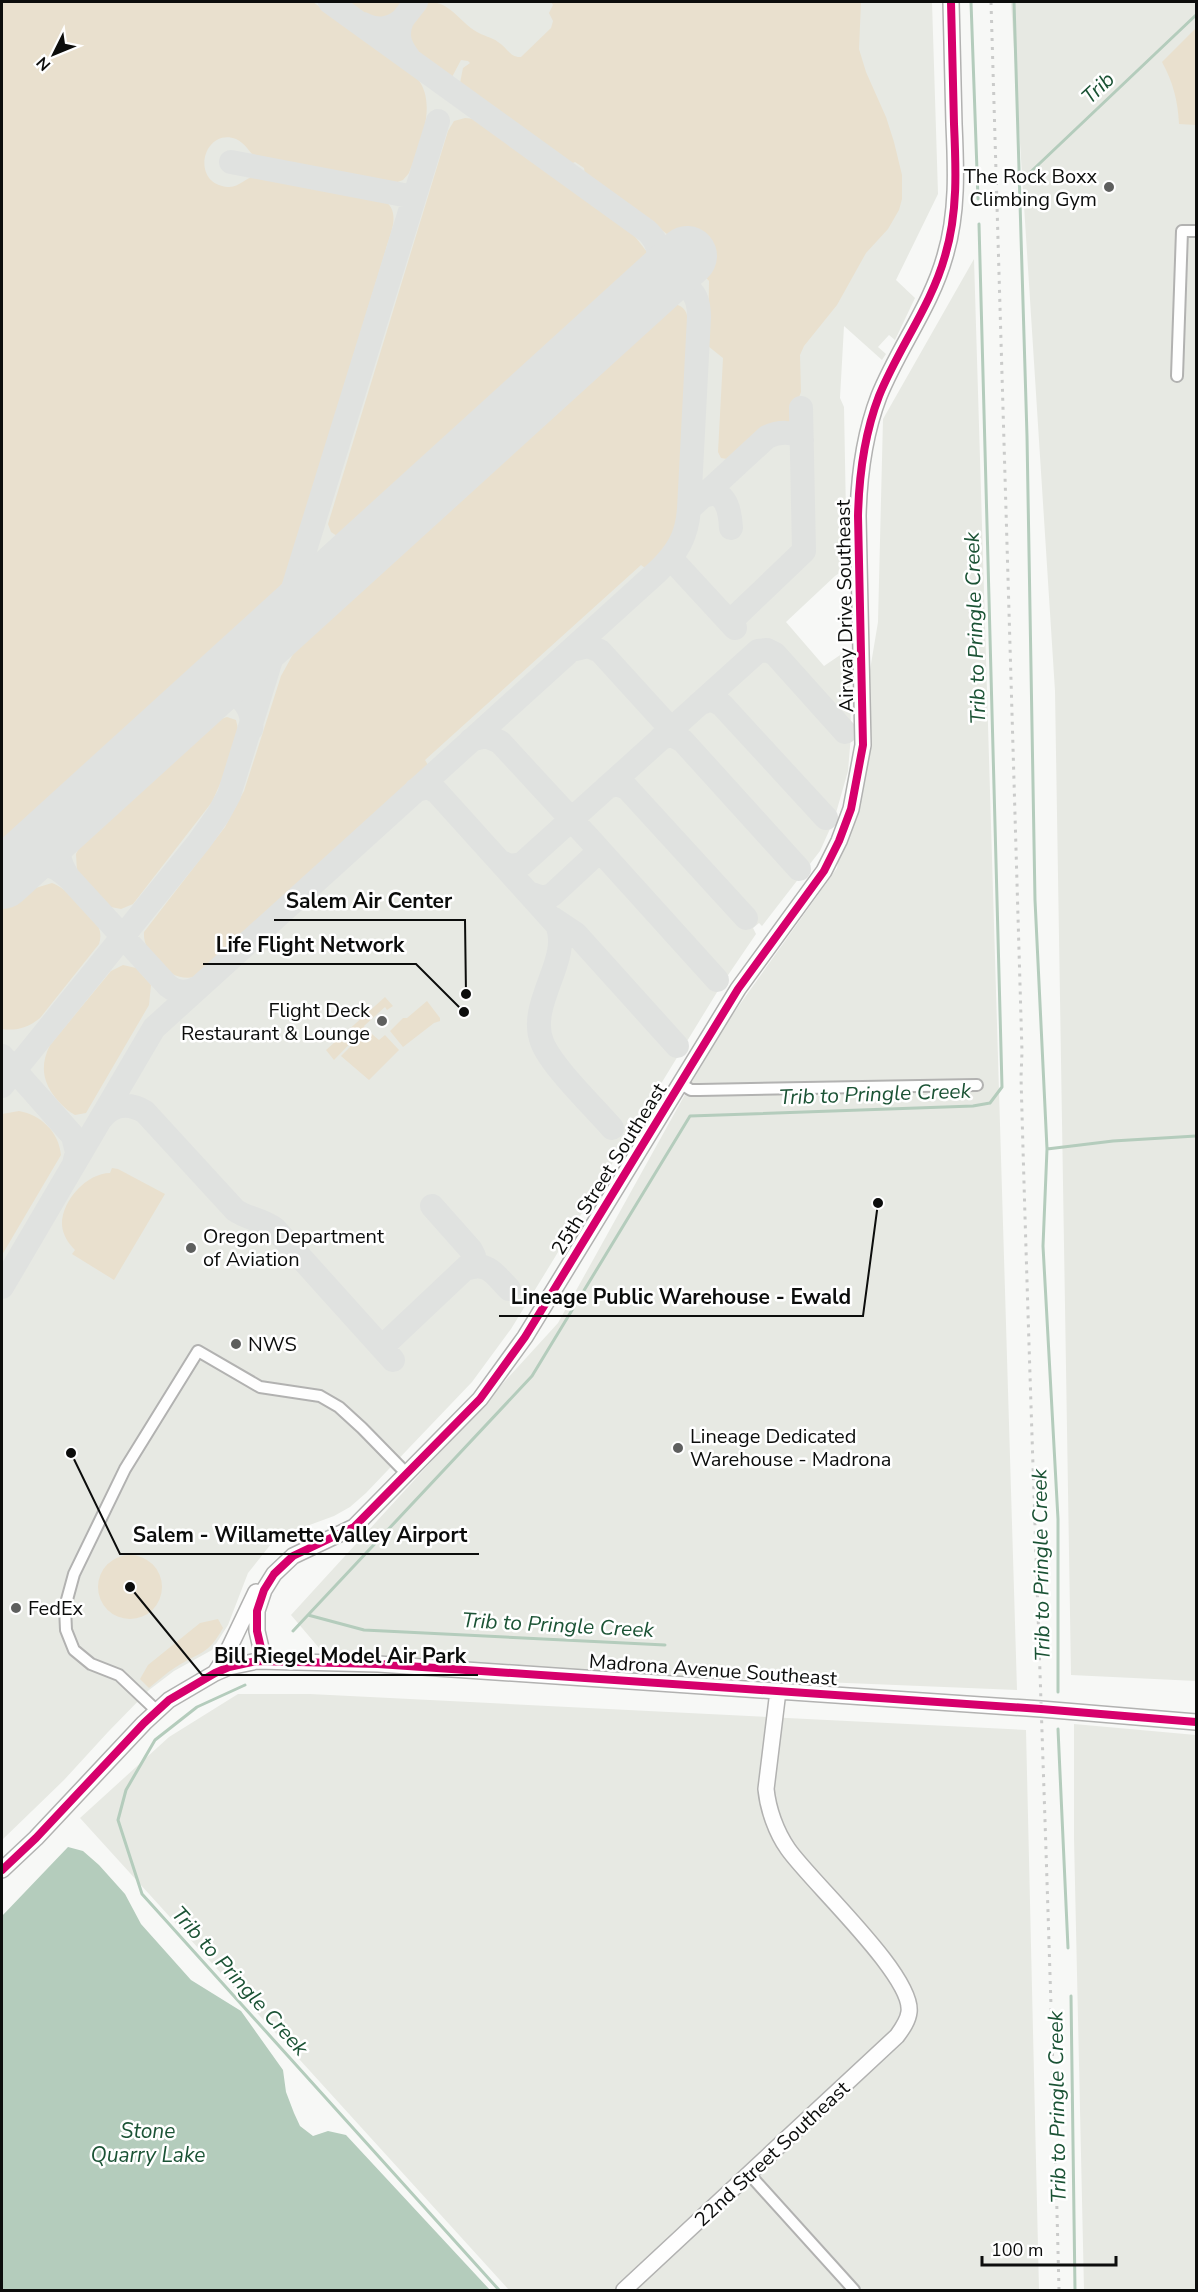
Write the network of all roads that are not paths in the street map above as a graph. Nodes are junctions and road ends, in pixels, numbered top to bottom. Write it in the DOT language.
graph roads {
  1 [pos="951,2"];
  2 [pos="1197,231"];
  3 [pos="1177,376"];
  4 [pos="854,796"];
  5 [pos="681,1084"];
  6 [pos="977,1085"];
  7 [pos="407,1474"];
  8 [pos="274,1574"];
  9 [pos="264,1660"];
  10 [pos="222,1670"];
  11 [pos="778,1691"];
  12 [pos="157,1712"];
  13 [pos="1197,1722"];
  14 [pos="2,1870"];
  15 [pos="750,2175"];
  16 [pos="624,2290"];
  17 [pos="854,2290"];
  1 -- 4 [label="street, Airway Drive Southeast"];
  2 -- 3 [label="street"];
  4 -- 5 [label="street, 25th Street Southeast"];
  5 -- 6 [label="street"];
  5 -- 7 [label="street, 25th Street Southeast"];
  7 -- 8 [label="street, 25th Street Southeast"];
  7 -- 12 [label="street"];
  8 -- 9 [label="street, 25th Street Southeast"];
  8 -- 10 [label="street"];
  9 -- 10 [label="street, Madrona Avenue Southeast"];
  9 -- 11 [label="street, Madrona Avenue Southeast"];
  10 -- 12 [label="street"];
  11 -- 13 [label="street, Madrona Avenue Southeast"];
  11 -- 15 [label="street, 22nd Street Southeast"];
  12 -- 14 [label="street"];
  15 -- 16 [label="street, 22nd Street Southeast"];
  15 -- 17 [label="street"];
}
